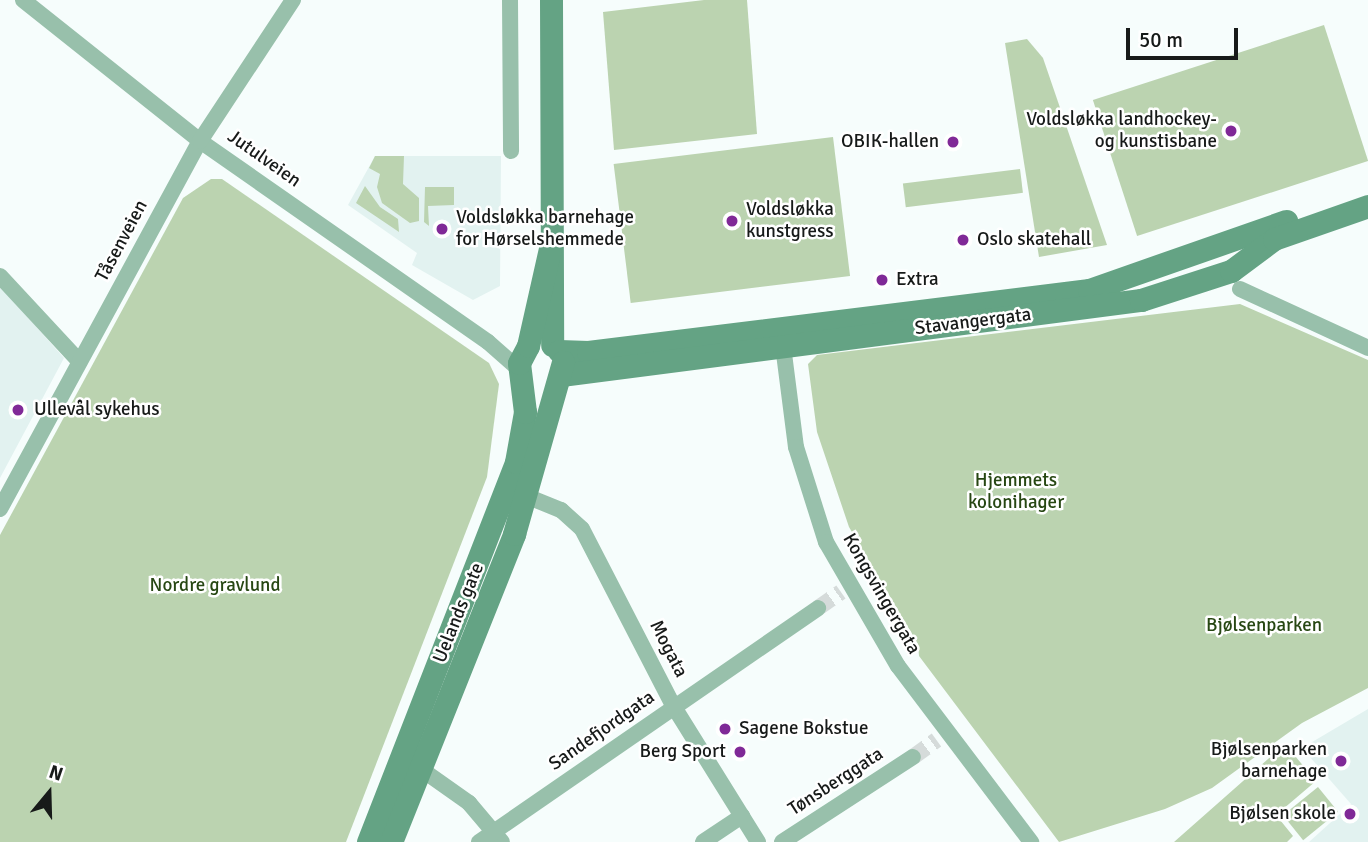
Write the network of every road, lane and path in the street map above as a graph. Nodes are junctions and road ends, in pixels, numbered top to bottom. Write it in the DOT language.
graph roads {
  1 [pos="23,0"];
  2 [pos="293,0"];
  3 [pos="510,0"];
  4 [pos="551,0"];
  5 [pos="200,141"];
  6 [pos="511,151"];
  7 [pos="1368,191"];
  8 [pos="1368,206"];
  9 [pos="1219,244"];
  10 [pos="550,248"];
  11 [pos="0,276"];
  12 [pos="1226,279"];
  13 [pos="782,337"];
  14 [pos="556,348"];
  15 [pos="1368,348"];
  16 [pos="524,361"];
  17 [pos="80,362"];
  18 [pos="558,378"];
  19 [pos="526,496"];
  20 [pos="2,500"];
  21 [pos="818,608"];
  22 [pos="674,707"];
  23 [pos="913,757"];
  24 [pos="421,769"];
  25 [pos="742,816"];
  26 [pos="499,836"];
  27 [pos="368,842"];
  28 [pos="391,842"];
  29 [pos="479,842"];
  30 [pos="703,842"];
  31 [pos="758,842"];
  32 [pos="782,842"];
  33 [pos="1031,842"];
  1 -- 5 [label="street, Jutulveien"];
  2 -- 5 [label="street, Tåsenveien"];
  3 -- 6 [label="street"];
  4 -- 10 [label="main road, Uelands gate"];
  5 -- 16 [label="street, Jutulveien"];
  5 -- 17 [label="street, Tåsenveien"];
  7 -- 9 [label="main road, Stavangergata"];
  8 -- 12 [label="main road, Stavangergata"];
  9 -- 12 [label="street"];
  9 -- 13 [label="main road, Stavangergata"];
  10 -- 14 [label="main road, Uelands gate"];
  10 -- 16 [label="main road, Uelands gate"];
  11 -- 17 [label="street"];
  12 -- 13 [label="main road, Stavangergata"];
  12 -- 15 [label="street"];
  13 -- 14 [label="main road, Stavangergata"];
  13 -- 18 [label="main road, Stavangergata"];
  13 -- 33 [label="street, Kongsvingergata"];
  14 -- 16 [label="main road"];
  14 -- 18 [label="main road, Uelands gate"];
  16 -- 18 [label="main road"];
  16 -- 27 [label="main road, Uelands gate"];
  17 -- 20 [label="street, Tåsenveien"];
  18 -- 19 [label="main road, Uelands gate"];
  19 -- 22 [label="street, Mogata"];
  19 -- 24 [label="main road, Uelands gate"];
  21 -- 22 [label="street, Sandefjordgata"];
  22 -- 25 [label="street, Mogata"];
  22 -- 26 [label="street, Sandefjordgata"];
  23 -- 32 [label="street, Tønsberggata"];
  24 -- 26 [label="street"];
  24 -- 28 [label="main road, Uelands gate"];
  25 -- 30 [label="street"];
  25 -- 31 [label="street, Mogata"];
  26 -- 29 [label="street, Sandefjordgata"];
}
